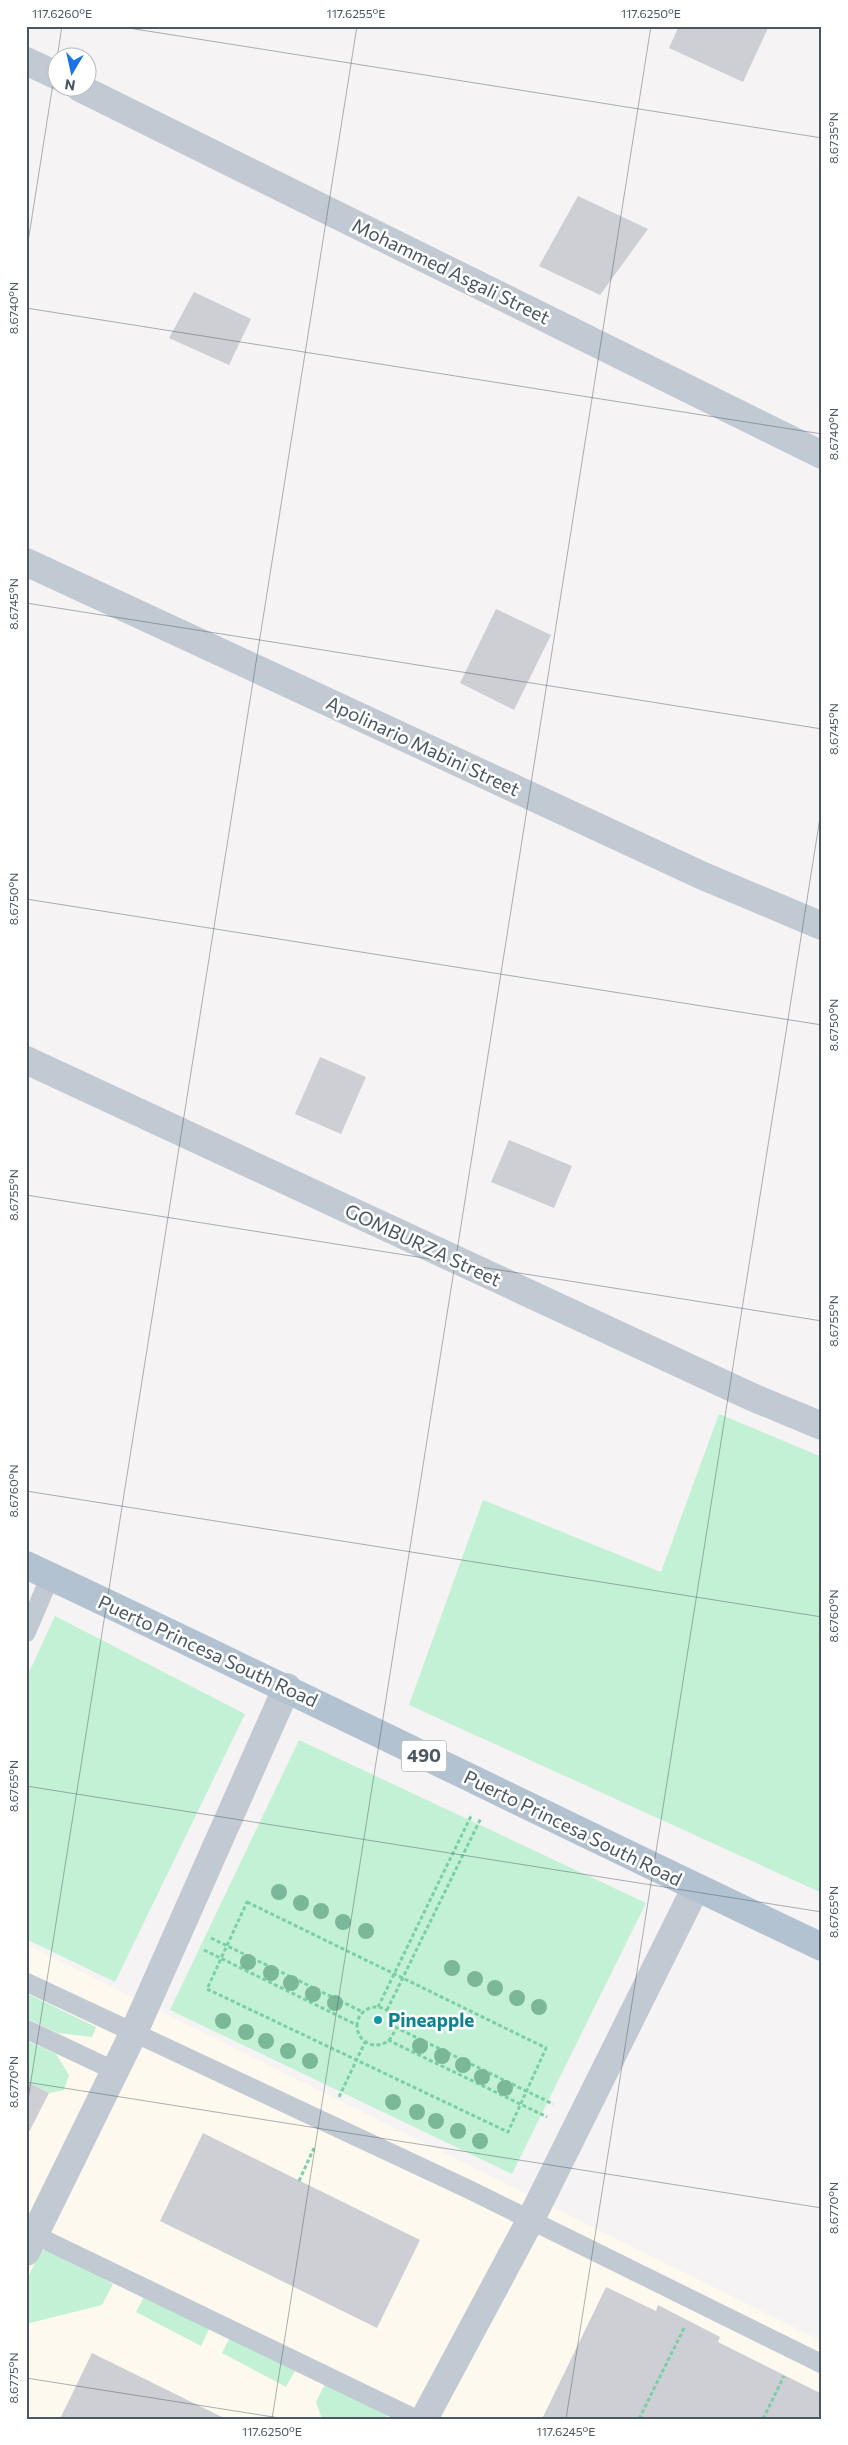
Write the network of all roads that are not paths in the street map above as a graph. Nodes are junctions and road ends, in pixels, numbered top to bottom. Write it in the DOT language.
graph roads {
  1 [pos="26,61"];
  2 [pos="48,71"];
  3 [pos="98,97"];
  4 [pos="822,455"];
  5 [pos="26,562"];
  6 [pos="822,926"];
  7 [pos="26,1060"];
  8 [pos="822,1426"];
  9 [pos="26,1565"];
  10 [pos="50,1577"];
  11 [pos="26,1633"];
  12 [pos="287,1687"];
  13 [pos="696,1887"];
  14 [pos="822,1946"];
  15 [pos="26,1982"];
  16 [pos="26,2029"];
  17 [pos="134,2032"];
  18 [pos="115,2071"];
  19 [pos="530,2221"];
  20 [pos="31,2243"];
  21 [pos="822,2364"];
  22 [pos="416,2419"];
  23 [pos="424,2419"];
  1 -- 2 [label="street"];
  3 -- 4 [label="street, Mohammed Asgali Street"];
  5 -- 6 [label="street, Apolinario Mabini Street"];
  7 -- 8 [label="street, GOMBURZA Street"];
  9 -- 10 [label="main road, Puerto Princesa South Road / 490"];
  10 -- 11 [label="lane"];
  10 -- 12 [label="main road, Puerto Princesa South Road / 490"];
  12 -- 13 [label="main road, Puerto Princesa South Road / 490"];
  12 -- 17 [label="street"];
  13 -- 14 [label="main road, Puerto Princesa South Road / 490"];
  13 -- 19 [label="street"];
  15 -- 17 [label="lane"];
  16 -- 18 [label="lane"];
  17 -- 18 [label="street"];
  17 -- 19 [label="lane"];
  18 -- 20 [label="street"];
  19 -- 21 [label="lane"];
  19 -- 23 [label="street"];
  20 -- 22 [label="lane"];
}
